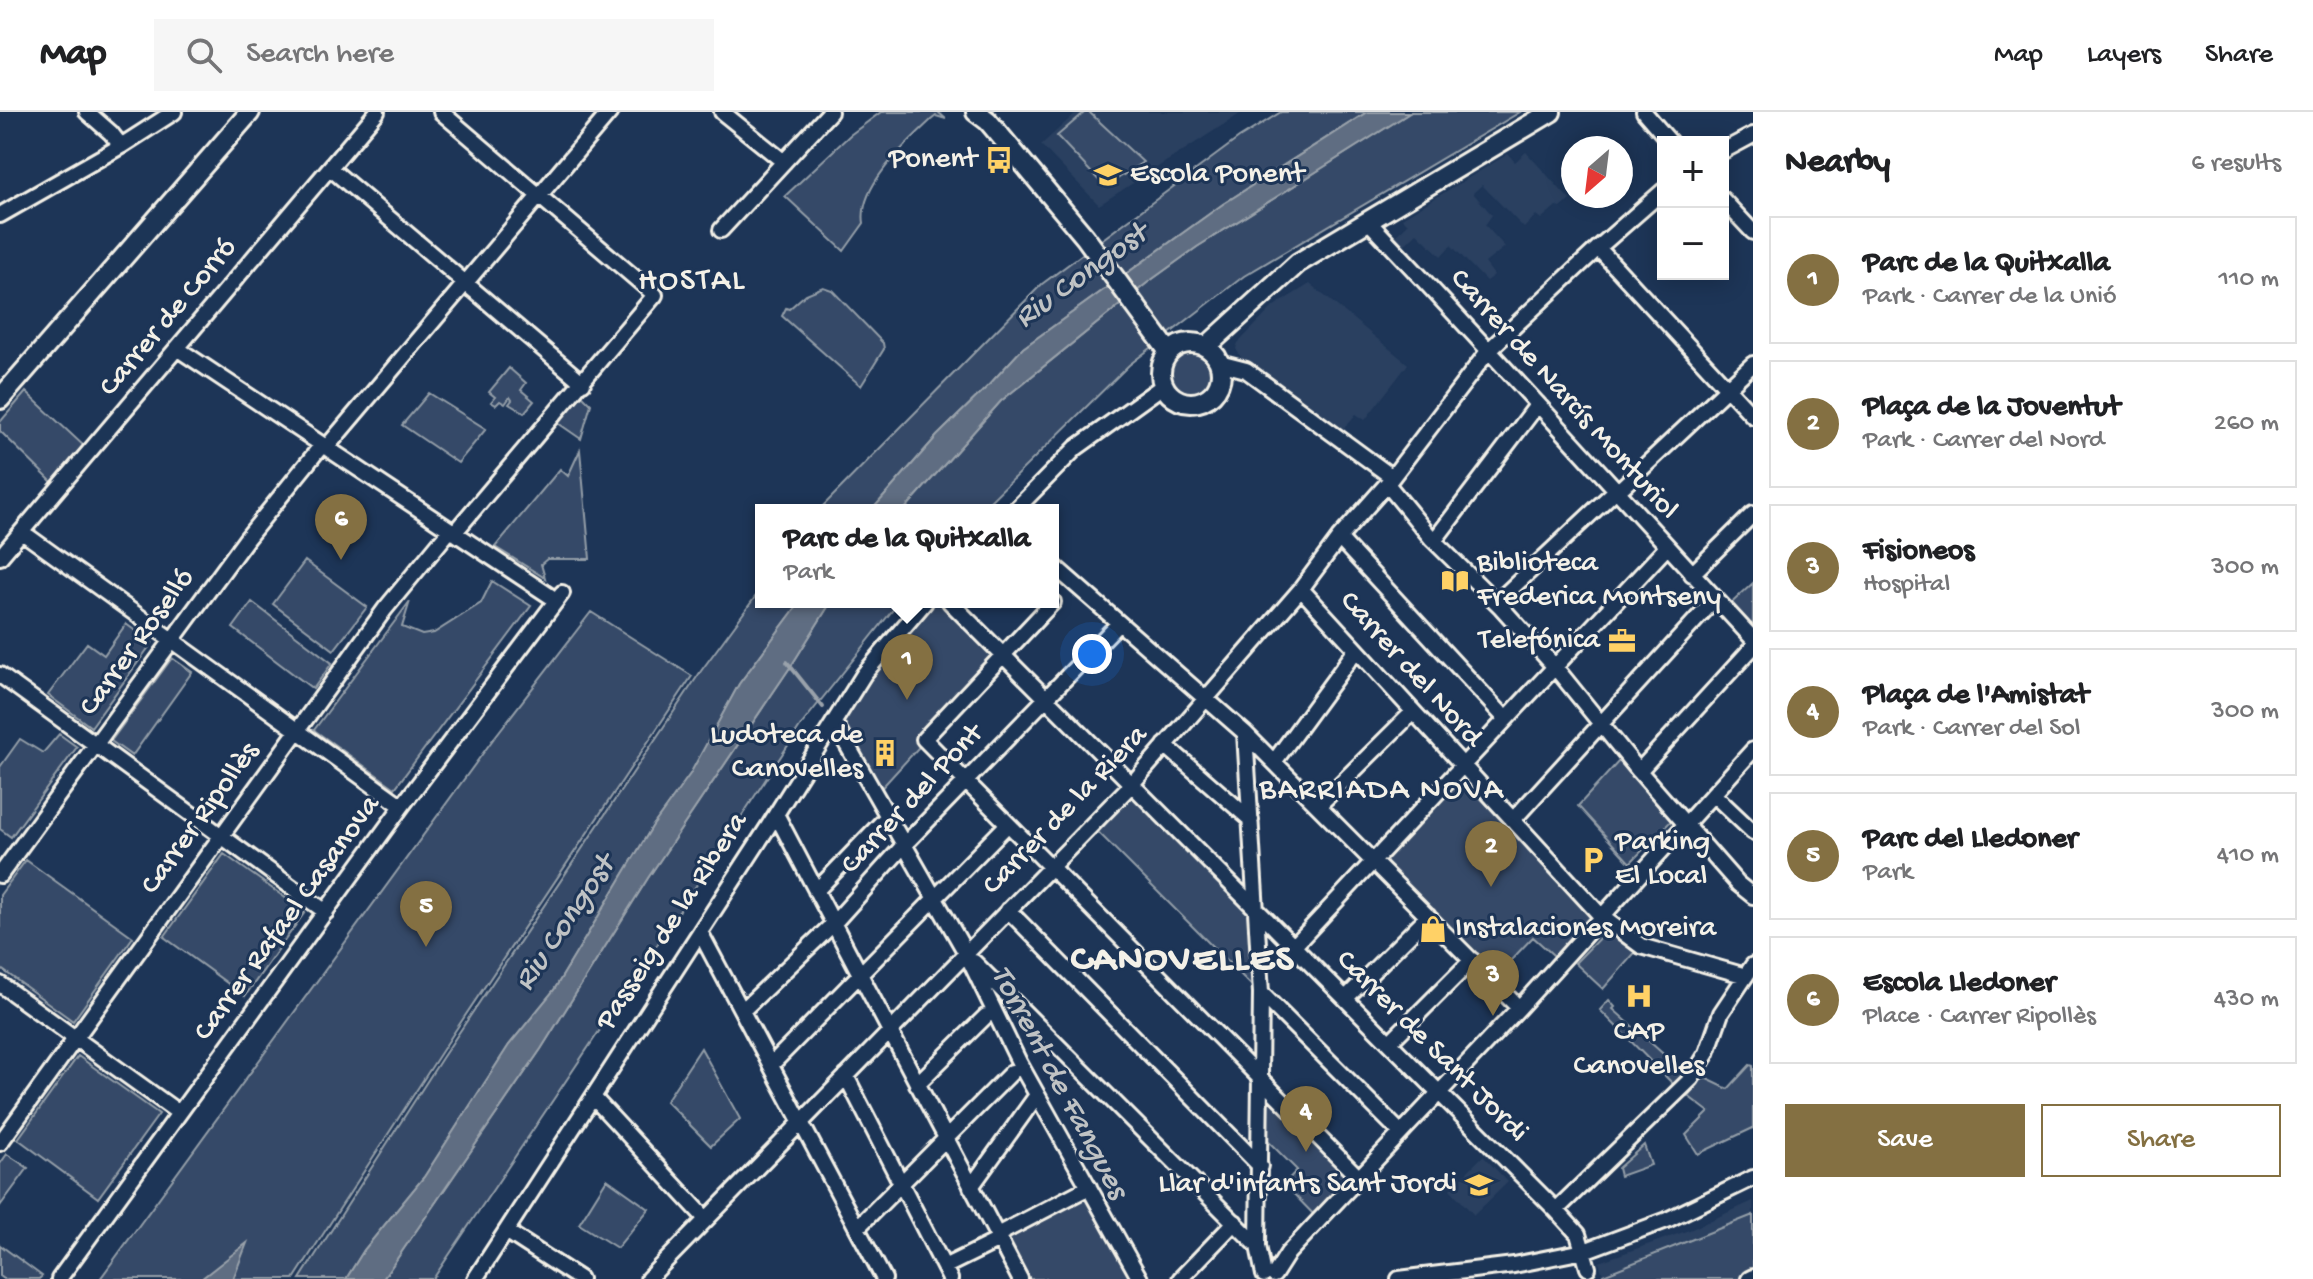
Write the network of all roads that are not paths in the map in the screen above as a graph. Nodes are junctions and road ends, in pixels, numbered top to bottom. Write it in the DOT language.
graph roads {
  1 [pos="87,112"];
  2 [pos="174,112"];
  3 [pos="250,112"];
  4 [pos="377,112"];
  5 [pos="441,112"];
  6 [pos="610,112"];
  7 [pos="722,112"];
  8 [pos="830,112"];
  9 [pos="1551,112"];
  10 [pos="1644,112"];
  11 [pos="987,115"];
  12 [pos="1753,135"];
  13 [pos="1665,136"];
  14 [pos="121,146"];
  15 [pos="1729,148"];
  16 [pos="784,162"];
  17 [pos="330,168"];
  18 [pos="538,196"];
  19 [pos="1657,196"];
  20 [pos="1729,206"];
  21 [pos="0,215"];
  22 [pos="1368,221"];
  23 [pos="721,230"];
  24 [pos="1753,232"];
  25 [pos="1598,248"];
  26 [pos="465,284"];
  27 [pos="1163,345"];
  28 [pos="1206,347"];
  29 [pos="178,349"];
  30 [pos="1489,350"];
  31 [pos="1219,363"];
  32 [pos="1753,364"];
  33 [pos="583,383"];
  34 [pos="1164,385"];
  35 [pos="1729,387"];
  36 [pos="0,399"];
  37 [pos="1538,404"];
  38 [pos="1753,416"];
  39 [pos="324,446"];
  40 [pos="1389,480"];
  41 [pos="1615,492"];
  42 [pos="1024,504"];
  43 [pos="1753,514"];
  44 [pos="452,531"];
  45 [pos="22,532"];
  46 [pos="1339,538"];
  47 [pos="1434,541"];
  48 [pos="1667,547"];
  49 [pos="0,557"];
  50 [pos="1059,570"];
  51 [pos="1692,574"];
  52 [pos="1072,582"];
  53 [pos="1301,589"];
  54 [pos="1059,596"];
  55 [pos="1715,599"];
  56 [pos="1497,602"];
  57 [pos="920,608"];
  58 [pos="956,608"];
  59 [pos="1047,608"];
  60 [pos="1119,623"];
  61 [pos="1753,639"];
  62 [pos="172,640"];
  63 [pos="1753,647"];
  64 [pos="1356,650"];
  65 [pos="1003,655"];
  66 [pos="1555,667"];
  67 [pos="0,675"];
  68 [pos="1207,697"];
  69 [pos="1046,699"];
  70 [pos="1413,712"];
  71 [pos="1506,719"];
  72 [pos="834,722"];
  73 [pos="1602,724"];
  74 [pos="297,730"];
  75 [pos="1245,733"];
  76 [pos="94,745"];
  77 [pos="1165,745"];
  78 [pos="1753,750"];
  79 [pos="1274,762"];
  80 [pos="1463,766"];
  81 [pos="1639,771"];
  82 [pos="966,781"];
  83 [pos="1131,785"];
  84 [pos="1713,794"];
  85 [pos="402,806"];
  86 [pos="1318,806"];
  87 [pos="776,814"];
  88 [pos="888,816"];
  89 [pos="1251,820"];
  90 [pos="1513,820"];
  91 [pos="1008,824"];
  92 [pos="1685,824"];
  93 [pos="1753,832"];
  94 [pos="221,837"];
  95 [pos="905,844"];
  96 [pos="1373,861"];
  97 [pos="1050,867"];
  98 [pos="0,875"];
  99 [pos="816,891"];
  100 [pos="1753,896"];
  101 [pos="935,898"];
  102 [pos="1008,910"];
  103 [pos="1256,910"];
  104 [pos="326,912"];
  105 [pos="1428,916"];
  106 [pos="1602,917"];
  107 [pos="833,924"];
  108 [pos="700,932"];
  109 [pos="1294,946"];
  110 [pos="966,953"];
  111 [pos="1472,960"];
  112 [pos="1749,971"];
  113 [pos="861,973"];
  114 [pos="0,984"];
  115 [pos="1261,993"];
  116 [pos="1346,998"];
  117 [pos="1519,1008"];
  118 [pos="742,1011"];
  119 [pos="986,1016"];
  120 [pos="890,1032"];
  121 [pos="76,1038"];
  122 [pos="1390,1042"];
  123 [pos="771,1065"];
  124 [pos="1012,1072"];
  125 [pos="846,1076"];
  126 [pos="1261,1078"];
  127 [pos="917,1084"];
  128 [pos="1440,1092"];
  129 [pos="1037,1095"];
  130 [pos="593,1097"];
  131 [pos="179,1113"];
  132 [pos="801,1122"];
  133 [pos="1401,1133"];
  134 [pos="945,1138"];
  135 [pos="0,1143"];
  136 [pos="1260,1166"];
  137 [pos="1359,1178"];
  138 [pos="1753,1178"];
  139 [pos="900,1183"];
  140 [pos="971,1187"];
  141 [pos="1089,1187"];
  142 [pos="1556,1210"];
  143 [pos="706,1219"];
  144 [pos="1235,1222"];
  145 [pos="857,1228"];
  146 [pos="506,1231"];
  147 [pos="998,1238"];
  148 [pos="1258,1246"];
  149 [pos="1584,1251"];
  150 [pos="1588,1268"];
  151 [pos="947,1273"];
  152 [pos="1268,1277"];
  153 [pos="59,1279"];
  154 [pos="475,1279"];
  155 [pos="580,1279"];
  156 [pos="648,1279"];
  157 [pos="884,1279"];
  158 [pos="1020,1279"];
  159 [pos="1140,1279"];
  160 [pos="1180,1279"];
  161 [pos="1399,1279"];
  1 -- 14 [label="street"];
  2 -- 14 [label="street"];
  3 -- 36 [label="street"];
  4 -- 17 [label="street, Carrer de Corró"];
  5 -- 18 [label="street"];
  6 -- 18 [label="street, Carrer Roselló"];
  7 -- 16 [label="street"];
  8 -- 16 [label="street"];
  9 -- 22 [label="street"];
  10 -- 13 [label="street"];
  11 -- 27 [label="street"];
  12 -- 15 [label="street"];
  14 -- 21 [label="street"];
  16 -- 23 [label="street"];
  17 -- 26 [label="street"];
  17 -- 29 [label="street, Carrer de Corró"];
  18 -- 26 [label="street, Carrer Roselló"];
  18 -- 33 [label="street, Carrer Ripollès"];
  19 -- 25 [label="street, Carrer de la Riera"];
  20 -- 24 [label="street"];
  22 -- 28 [label="street"];
  22 -- 30 [label="street, Carrer de Narcís Monturiol"];
  25 -- 30 [label="street, Carrer de la Riera"];
  25 -- 35 [label="street"];
  26 -- 33 [label="street"];
  26 -- 39 [label="street, Carrer Roselló"];
  27 -- 28 [label="street"];
  27 -- 34 [label="street"];
  28 -- 31 [label="street"];
  29 -- 39 [label="street"];
  29 -- 45 [label="street, Carrer de Corró"];
  30 -- 37 [label="street, Carrer de Narcís Monturiol"];
  30 -- 40 [label="street, Carrer de la Riera"];
  31 -- 34 [label="street"];
  31 -- 40 [label="street"];
  32 -- 35 [label="street"];
  33 -- 44 [label="street, Carrer Ripollès"];
  34 -- 42 [label="street"];
  35 -- 38 [label="street"];
  35 -- 41 [label="street"];
  37 -- 41 [label="street, Carrer de Narcís Monturiol"];
  37 -- 47 [label="street"];
  39 -- 44 [label="street"];
  39 -- 62 [label="street, Carrer Roselló"];
  40 -- 46 [label="street, Carrer de la Riera"];
  40 -- 47 [label="street"];
  41 -- 48 [label="street, Carrer de Narcís Monturiol"];
  41 -- 56 [label="street"];
  43 -- 51 [label="street"];
  44 -- 74 [label="street, Carrer Ripollès"];
  44 -- 85 [label="street, Carrer Rafael Casanova"];
  45 -- 49 [label="street, Carrer de Corró"];
  45 -- 62 [label="street"];
  46 -- 53 [label="street, Carrer de la Riera"];
  46 -- 71 [label="street"];
  47 -- 56 [label="street"];
  48 -- 51 [label="street, Carrer de Narcís Monturiol"];
  48 -- 66 [label="street"];
  50 -- 52 [label="street"];
  51 -- 55 [label="street, Carrer de Narcís Monturiol"];
  52 -- 54 [label="street"];
  52 -- 60 [label="street"];
  53 -- 64 [label="street, Carrer del Nord"];
  53 -- 68 [label="street, Carrer de la Riera"];
  55 -- 61 [label="street, Carrer de Narcís Monturiol"];
  55 -- 73 [label="street"];
  56 -- 66 [label="street"];
  57 -- 72 [label="street, Passeig de la Ribera"];
  58 -- 65 [label="street, Carrer de Sant Jordi"];
  59 -- 65 [label="street"];
  60 -- 68 [label="street"];
  60 -- 69 [label="street, Carrer del Pont"];
  62 -- 74 [label="street"];
  62 -- 76 [label="street, Carrer Roselló"];
  63 -- 81 [label="street"];
  64 -- 70 [label="street, Carrer del Nord"];
  64 -- 79 [label="street"];
  65 -- 69 [label="street, Carrer de Sant Jordi"];
  65 -- 82 [label="street"];
  66 -- 71 [label="street"];
  66 -- 73 [label="street"];
  67 -- 76 [label="street"];
  68 -- 75 [label="street"];
  68 -- 77 [label="street, Carrer de la Riera"];
  69 -- 82 [label="street, Carrer del Pont"];
  69 -- 83 [label="street, Carrer de Sant Jordi"];
  70 -- 80 [label="street, Carrer del Nord"];
  70 -- 86 [label="street"];
  71 -- 80 [label="street"];
  72 -- 87 [label="street, Passeig de la Ribera"];
  72 -- 88 [label="street"];
  73 -- 81 [label="street"];
  73 -- 90 [label="street"];
  74 -- 85 [label="street"];
  74 -- 94 [label="street, Carrer Ripollès"];
  75 -- 79 [label="street"];
  75 -- 89 [label="street"];
  76 -- 94 [label="street"];
  76 -- 98 [label="street, Carrer Roselló"];
  77 -- 83 [label="street, Carrer de la Riera"];
  77 -- 89 [label="street"];
  78 -- 84 [label="street"];
  79 -- 86 [label="street"];
  80 -- 90 [label="street, Carrer del Nord"];
  80 -- 96 [label="street"];
  81 -- 92 [label="street"];
  82 -- 91 [label="street"];
  82 -- 95 [label="street, Carrer del Pont"];
  83 -- 97 [label="street, Carrer de la Riera"];
  83 -- 103 [label="street, Carrer de Sant Jordi"];
  84 -- 92 [label="street"];
  84 -- 93 [label="street"];
  85 -- 104 [label="street, Carrer Rafael Casanova"];
  86 -- 96 [label="street"];
  87 -- 99 [label="street"];
  87 -- 108 [label="street, Passeig de la Ribera"];
  88 -- 95 [label="street"];
  88 -- 99 [label="street"];
  89 -- 103 [label="street"];
  90 -- 106 [label="street, Carrer del Nord"];
  91 -- 97 [label="street"];
  91 -- 101 [label="street"];
  92 -- 100 [label="street"];
  92 -- 106 [label="street"];
  94 -- 104 [label="street"];
  94 -- 121 [label="street, Carrer Ripollès"];
  95 -- 101 [label="street"];
  95 -- 107 [label="street, Carrer del Pont"];
  96 -- 105 [label="street"];
  96 -- 109 [label="street"];
  97 -- 102 [label="street, Carrer de la Riera"];
  97 -- 126 [label="street"];
  99 -- 107 [label="street"];
  101 -- 110 [label="street"];
  101 -- 113 [label="street"];
  102 -- 110 [label="street, Carrer de la Riera"];
  102 -- 136 [label="street"];
  103 -- 109 [label="street, Carrer de Sant Jordi"];
  103 -- 115 [label="street"];
  104 -- 131 [label="street, Carrer Rafael Casanova"];
  105 -- 111 [label="street"];
  105 -- 116 [label="street"];
  106 -- 112 [label="street, Carrer del Nord"];
  106 -- 117 [label="street"];
  107 -- 113 [label="street"];
  107 -- 118 [label="street, Carrer del Pont"];
  108 -- 118 [label="street"];
  108 -- 130 [label="street, Passeig de la Ribera"];
  109 -- 116 [label="street, Carrer de Sant Jordi"];
  110 -- 120 [label="street, Carrer de la Riera"];
  110 -- 129 [label="street"];
  110 -- 144 [label="street"];
  111 -- 117 [label="street"];
  111 -- 122 [label="street"];
  112 -- 142 [label="street"];
  113 -- 120 [label="street"];
  113 -- 123 [label="street"];
  114 -- 121 [label="street"];
  115 -- 126 [label="street"];
  115 -- 133 [label="street"];
  116 -- 122 [label="street, Carrer de Sant Jordi"];
  117 -- 128 [label="street"];
  118 -- 123 [label="street"];
  119 -- 127 [label="street"];
  120 -- 125 [label="street, Carrer de la Riera"];
  120 -- 127 [label="street"];
  121 -- 131 [label="street"];
  121 -- 135 [label="street, Carrer Ripollès"];
  122 -- 128 [label="street, Carrer de Sant Jordi"];
  123 -- 132 [label="street"];
  124 -- 134 [label="street"];
  125 -- 132 [label="street, Carrer de la Riera"];
  125 -- 139 [label="street"];
  126 -- 136 [label="street"];
  126 -- 137 [label="street"];
  127 -- 134 [label="street"];
  128 -- 133 [label="street"];
  128 -- 142 [label="street, Carrer de Sant Jordi"];
  129 -- 140 [label="street"];
  129 -- 141 [label="street"];
  130 -- 143 [label="street"];
  130 -- 146 [label="street, Passeig de la Ribera"];
  131 -- 153 [label="street, Carrer Rafael Casanova"];
  132 -- 143 [label="street, Carrer de la Riera"];
  132 -- 145 [label="street"];
  133 -- 137 [label="street"];
  134 -- 139 [label="street"];
  134 -- 140 [label="street"];
  136 -- 148 [label="street"];
  137 -- 152 [label="street"];
  138 -- 149 [label="street"];
  139 -- 145 [label="street"];
  139 -- 151 [label="street"];
  140 -- 147 [label="street"];
  141 -- 147 [label="street"];
  141 -- 159 [label="street"];
  142 -- 149 [label="street, Carrer de Sant Jordi"];
  143 -- 156 [label="street, Carrer de la Riera"];
  144 -- 148 [label="street"];
  144 -- 160 [label="street"];
  145 -- 157 [label="street"];
  146 -- 154 [label="street, Passeig de la Ribera"];
  146 -- 155 [label="street"];
  147 -- 151 [label="street"];
  147 -- 158 [label="street"];
  148 -- 152 [label="street"];
  149 -- 150 [label="street, Carrer de Sant Jordi"];
  149 -- 161 [label="street"];
}
